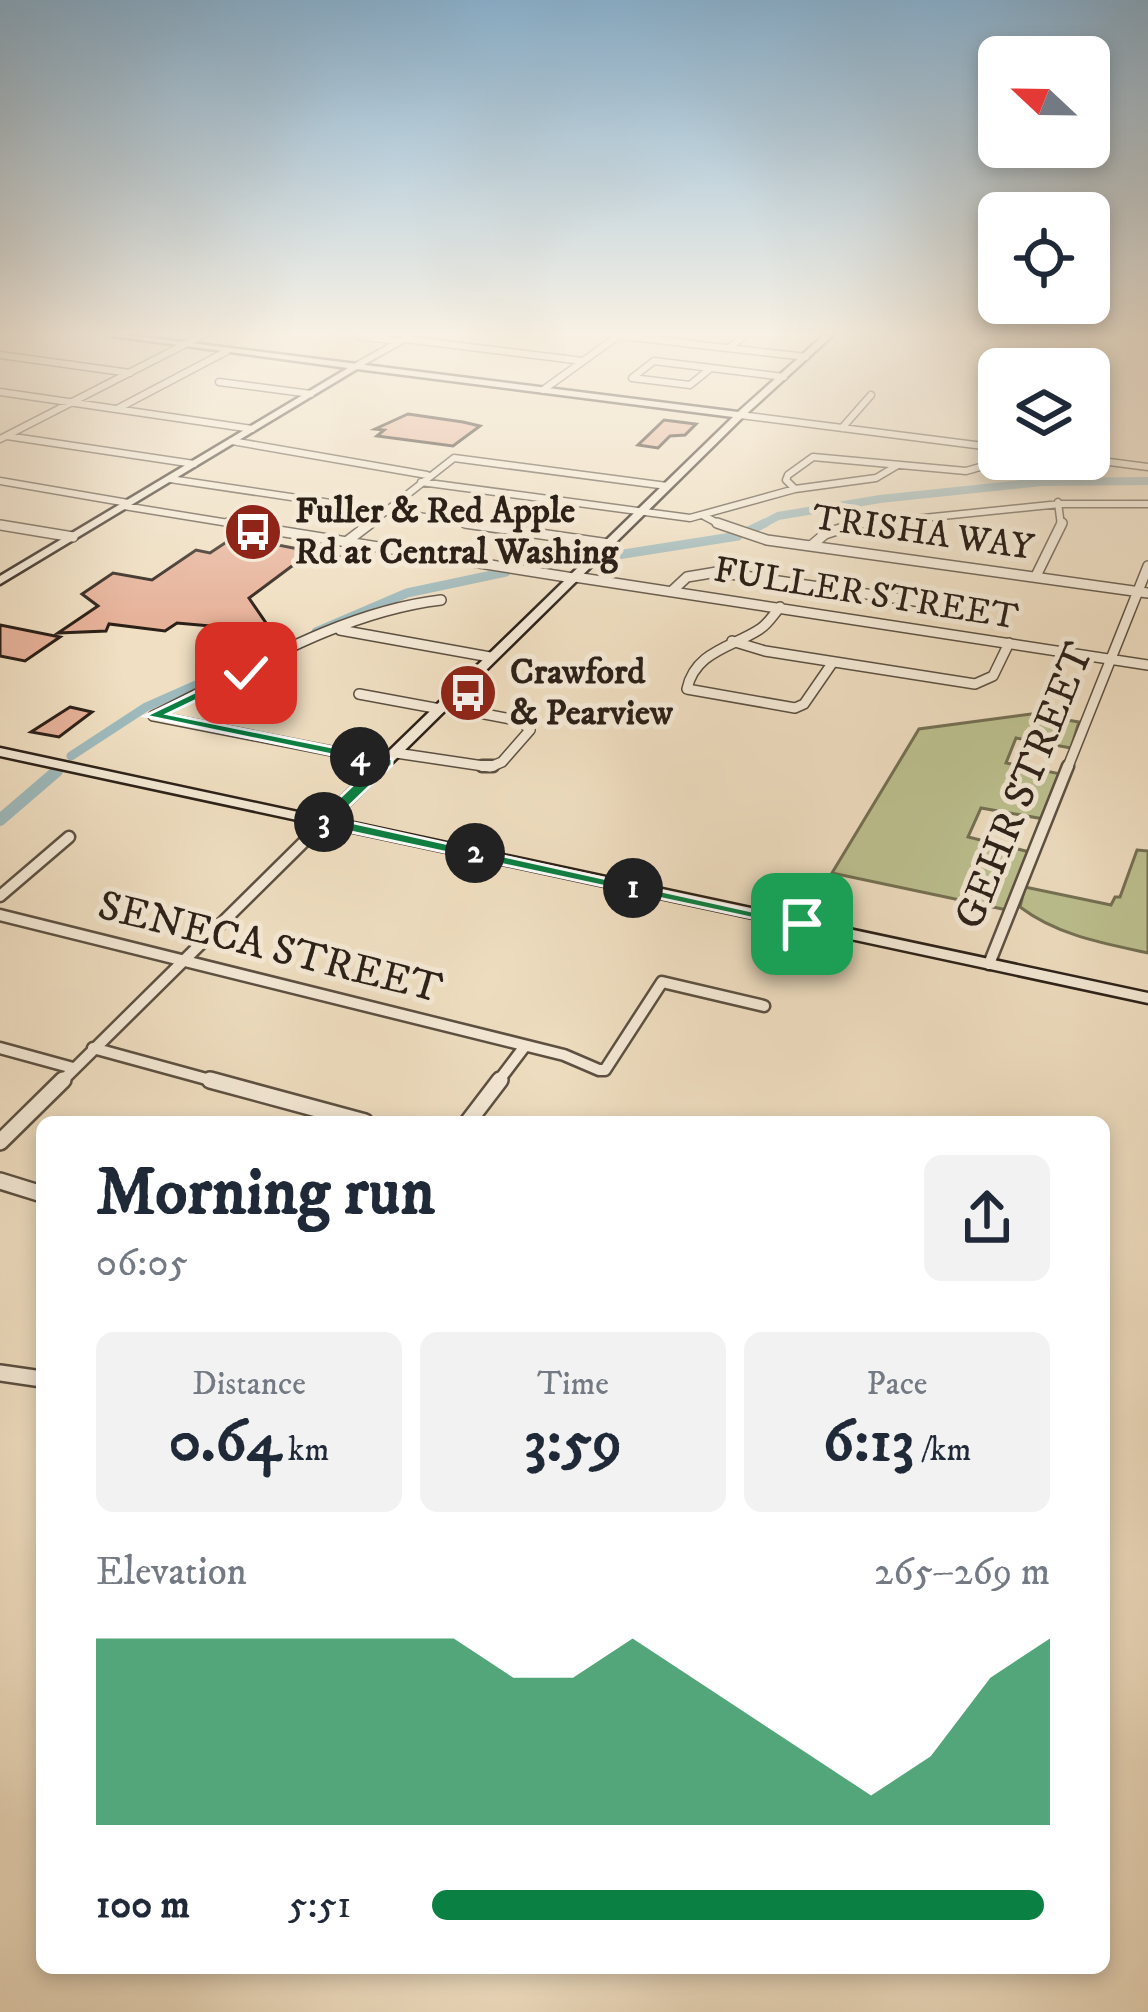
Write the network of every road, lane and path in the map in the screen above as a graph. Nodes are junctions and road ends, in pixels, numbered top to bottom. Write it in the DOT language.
graph roads {
  1 [pos="251,430"];
  2 [pos="725,430"];
  3 [pos="857,430"];
  4 [pos="2,436"];
  5 [pos="232,441"];
  6 [pos="978,445"];
  7 [pos="1110,462"];
  8 [pos="194,464"];
  9 [pos="898,466"];
  10 [pos="978,467"];
  11 [pos="1148,467"];
  12 [pos="424,478"];
  13 [pos="170,479"];
  14 [pos="0,482"];
  15 [pos="667,486"];
  16 [pos="795,489"];
  17 [pos="1058,502"];
  18 [pos="1148,504"];
  19 [pos="127,505"];
  20 [pos="387,510"];
  21 [pos="640,513"];
  22 [pos="704,516"];
  23 [pos="0,524"];
  24 [pos="73,537"];
  25 [pos="346,542"];
  26 [pos="609,544"];
  27 [pos="812,544"];
  28 [pos="1148,566"];
  29 [pos="4,576"];
  30 [pos="1036,576"];
  31 [pos="574,577"];
  32 [pos="672,591"];
  33 [pos="1143,592"];
  34 [pos="441,600"];
  35 [pos="928,603"];
  36 [pos="780,607"];
  37 [pos="339,630"];
  38 [pos="732,641"];
  39 [pos="1009,643"];
  40 [pos="490,657"];
  41 [pos="1112,660"];
  42 [pos="833,662"];
  43 [pos="1148,665"];
  44 [pos="359,694"];
  45 [pos="441,707"];
  46 [pos="0,752"];
  47 [pos="391,758"];
  48 [pos="324,822"];
  49 [pos="70,837"];
  50 [pos="0,896"];
  51 [pos="0,915"];
  52 [pos="182,960"];
  53 [pos="988,964"];
  54 [pos="1148,998"];
  55 [pos="764,1006"];
  56 [pos="525,1046"];
  57 [pos="0,1048"];
  58 [pos="93,1048"];
  59 [pos="73,1068"];
  60 [pos="343,1116"];
  61 [pos="473,1116"];
  62 [pos="0,1142"];
  63 [pos="0,1181"];
  64 [pos="36,1192"];
  65 [pos="0,1373"];
  66 [pos="36,1378"];
  1 -- 5 [label="street"];
  2 -- 15 [label="street"];
  3 -- 6 [label="street"];
  4 -- 8 [label="street"];
  5 -- 8 [label="street"];
  5 -- 12 [label="street"];
  7 -- 11 [label="street"];
  8 -- 13 [label="street"];
  9 -- 10 [label="street"];
  9 -- 16 [label="street"];
  9 -- 16 [label="street"];
  12 -- 15 [label="street"];
  12 -- 20 [label="street"];
  12 -- 21 [label="street"];
  13 -- 19 [label="street"];
  13 -- 20 [label="street"];
  14 -- 19 [label="street, FULLER STREET"];
  15 -- 21 [label="street"];
  16 -- 22 [label="street"];
  17 -- 18 [label="street"];
  17 -- 27 [label="street"];
  17 -- 30 [label="street"];
  19 -- 24 [label="street"];
  19 -- 25 [label="street, FULLER STREET"];
  20 -- 25 [label="street"];
  20 -- 26 [label="street"];
  21 -- 22 [label="street"];
  21 -- 26 [label="street"];
  22 -- 27 [label="street, TRISHA WAY"];
  23 -- 24 [label="street"];
  24 -- 29 [label="street"];
  25 -- 31 [label="street, FULLER STREET"];
  26 -- 31 [label="street"];
  27 -- 30 [label="street, TRISHA WAY"];
  28 -- 33 [label="street, GEHR STREET"];
  30 -- 33 [label="street, TRISHA WAY"];
  31 -- 32 [label="street, FULLER STREET"];
  31 -- 40 [label="street"];
  32 -- 35 [label="street"];
  32 -- 36 [label="street, FULLER STREET"];
  33 -- 41 [label="street, GEHR STREET"];
  34 -- 37 [label="street"];
  36 -- 38 [label="street"];
  36 -- 39 [label="street, FULLER STREET"];
  37 -- 40 [label="street"];
  37 -- 47 [label="street"];
  38 -- 42 [label="street"];
  38 -- 42 [label="street"];
  39 -- 41 [label="street, FULLER STREET"];
  39 -- 42 [label="street"];
  40 -- 45 [label="street"];
  41 -- 43 [label="street, FULLER STREET"];
  41 -- 53 [label="street, GEHR STREET"];
  44 -- 45 [label="street"];
  45 -- 47 [label="street"];
  45 -- 47 [label="street"];
  46 -- 48 [label="street"];
  47 -- 48 [label="street"];
  48 -- 52 [label="street"];
  48 -- 53 [label="street"];
  49 -- 50 [label="street, SENECA STREET"];
  51 -- 52 [label="street, SENECA STREET"];
  52 -- 56 [label="street, SENECA STREET"];
  52 -- 58 [label="street"];
  53 -- 54 [label="street"];
  55 -- 56 [label="street, SENECA STREET"];
  56 -- 61 [label="street"];
  57 -- 59 [label="street"];
  58 -- 59 [label="street"];
  58 -- 60 [label="street"];
  59 -- 62 [label="street"];
  63 -- 64 [label="street"];
  65 -- 66 [label="street"];
}
